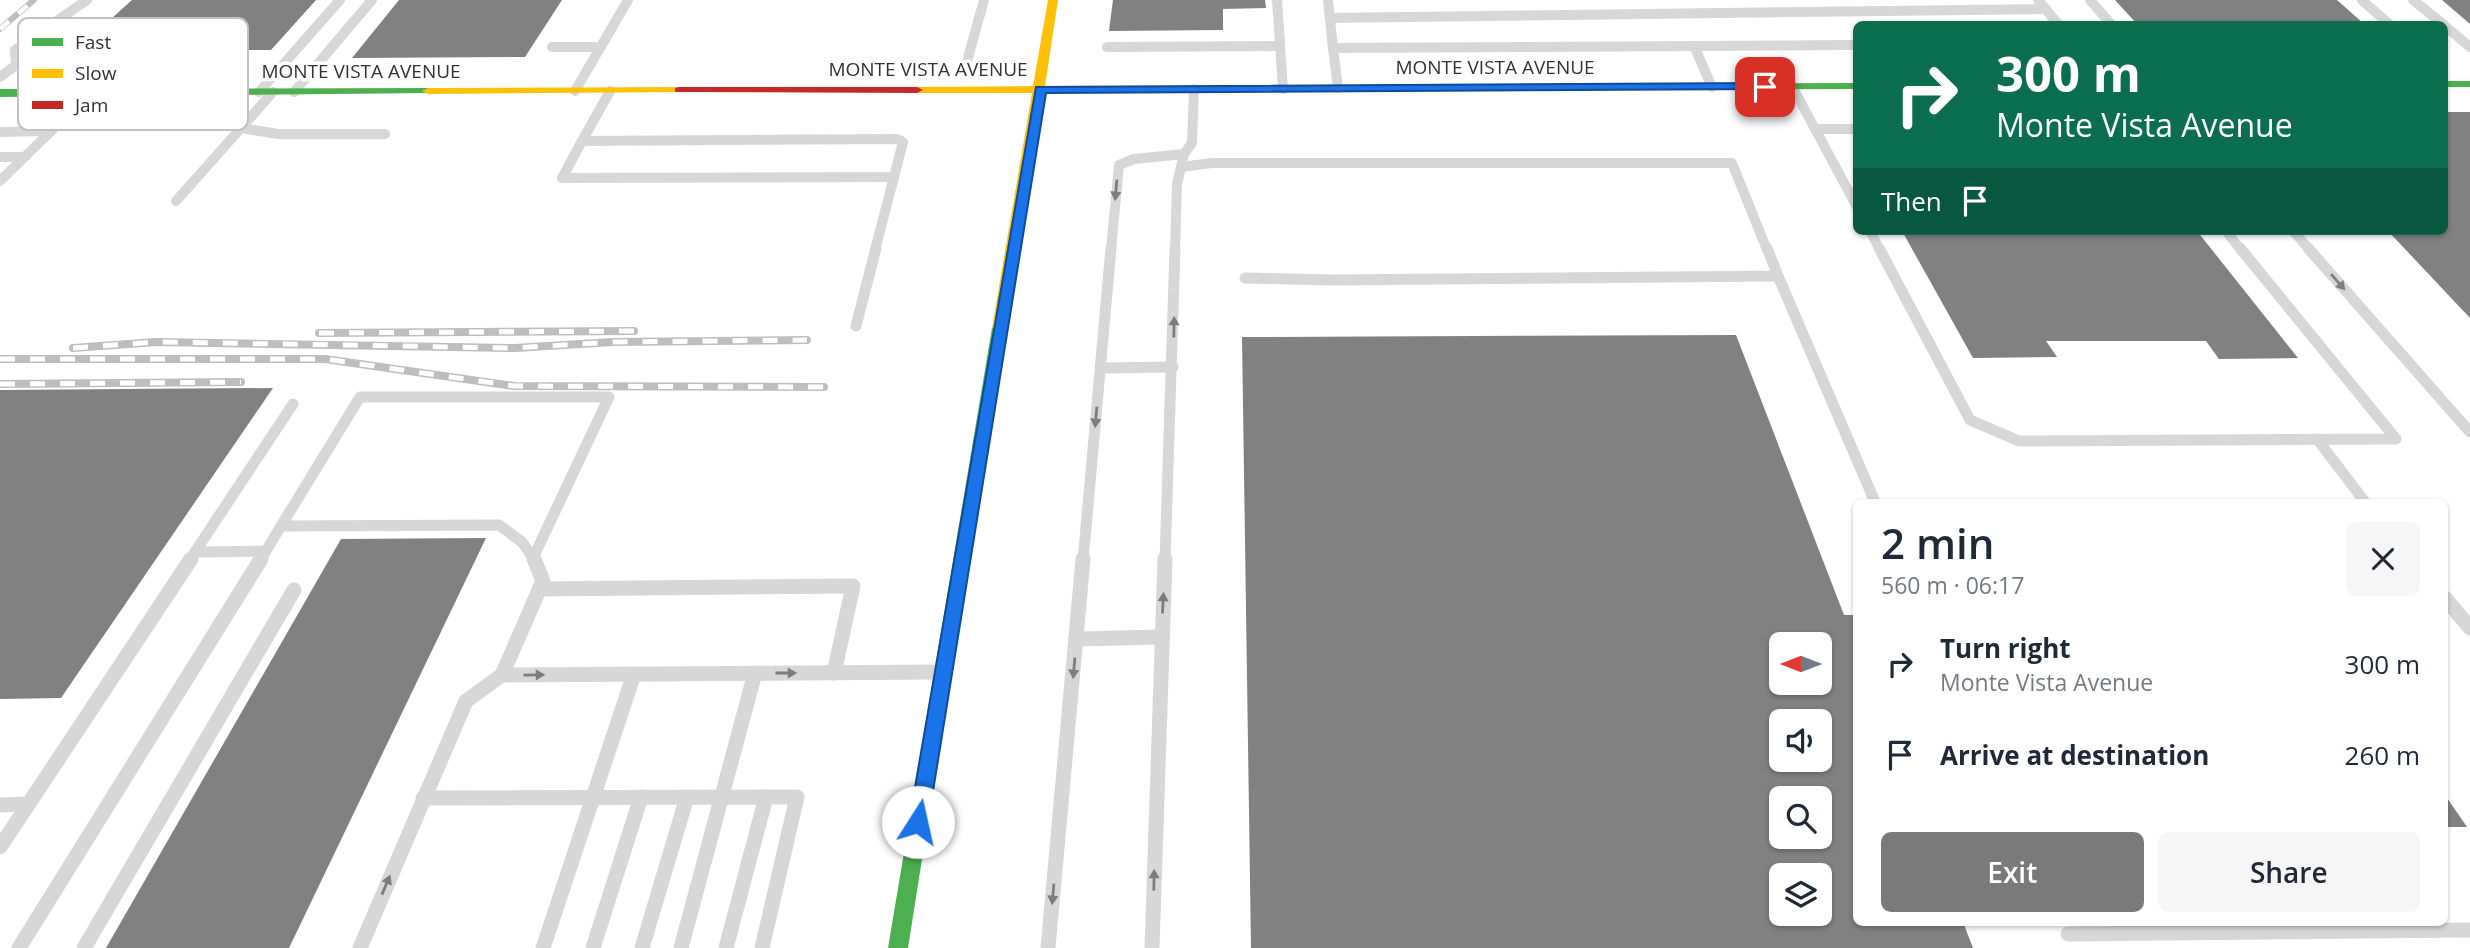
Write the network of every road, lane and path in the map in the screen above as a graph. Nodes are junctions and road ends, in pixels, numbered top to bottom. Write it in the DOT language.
graph roads {
  1 [pos="87,0"];
  2 [pos="340,0"];
  3 [pos="372,0"];
  4 [pos="628,0"];
  5 [pos="984,0"];
  6 [pos="1053,0"];
  7 [pos="1277,0"];
  8 [pos="1328,0"];
  9 [pos="2038,0"];
  10 [pos="2090,0"];
  11 [pos="2362,0"];
  12 [pos="2413,0"];
  13 [pos="2046,9"];
  14 [pos="61,18"];
  15 [pos="1330,18"];
  16 [pos="2056,21"];
  17 [pos="2108,21"];
  18 [pos="2386,21"];
  19 [pos="2439,21"];
  20 [pos="2448,28"];
  21 [pos="1853,45"];
  22 [pos="1280,46"];
  23 [pos="1694,46"];
  24 [pos="552,47"];
  25 [pos="601,47"];
  26 [pos="1107,47"];
  27 [pos="2470,47"];
  28 [pos="18,48"];
  29 [pos="1333,48"];
  30 [pos="968,58"];
  31 [pos="0,77"];
  32 [pos="1792,86"];
  33 [pos="1853,86"];
  34 [pos="1712,87"];
  35 [pos="1338,88"];
  36 [pos="1040,89"];
  37 [pos="1194,89"];
  38 [pos="1283,89"];
  39 [pos="575,91"];
  40 [pos="610,91"];
  41 [pos="248,92"];
  42 [pos="266,92"];
  43 [pos="294,92"];
  44 [pos="0,93"];
  45 [pos="18,93"];
  46 [pos="248,118"];
  47 [pos="248,129"];
  48 [pos="1815,129"];
  49 [pos="1853,129"];
  50 [pos="239,130"];
  51 [pos="51,131"];
  52 [pos="0,132"];
  53 [pos="385,134"];
  54 [pos="582,141"];
  55 [pos="0,157"];
  56 [pos="25,157"];
  57 [pos="1182,161"];
  58 [pos="894,177"];
  59 [pos="0,181"];
  60 [pos="1853,200"];
  61 [pos="176,201"];
  62 [pos="1872,235"];
  63 [pos="2229,235"];
  64 [pos="2297,235"];
  65 [pos="1779,276"];
  66 [pos="1245,278"];
  67 [pos="856,326"];
  68 [pos="1173,367"];
  69 [pos="1101,368"];
  70 [pos="293,404"];
  71 [pos="2470,432"];
  72 [pos="2317,439"];
  73 [pos="1874,499"];
  74 [pos="2363,499"];
  75 [pos="281,526"];
  76 [pos="266,551"];
  77 [pos="195,552"];
  78 [pos="534,556"];
  79 [pos="539,589"];
  80 [pos="294,590"];
  81 [pos="2448,602"];
  82 [pos="2470,628"];
  83 [pos="1161,637"];
  84 [pos="1076,639"];
  85 [pos="943,672"];
  86 [pos="755,673"];
  87 [pos="834,673"];
  88 [pos="634,674"];
  89 [pos="502,676"];
  90 [pos="595,797"];
  91 [pos="640,797"];
  92 [pos="687,797"];
  93 [pos="723,797"];
  94 [pos="766,797"];
  95 [pos="423,798"];
  96 [pos="0,804"];
  97 [pos="28,804"];
  98 [pos="0,846"];
  99 [pos="2470,930"];
  100 [pos="2068,934"];
  101 [pos="19,948"];
  102 [pos="84,948"];
  103 [pos="360,948"];
  104 [pos="543,948"];
  105 [pos="593,948"];
  106 [pos="642,948"];
  107 [pos="681,948"];
  108 [pos="726,948"];
  109 [pos="762,948"];
  110 [pos="898,948"];
  111 [pos="1048,948"];
  112 [pos="1153,948"];
  1 -- 14 [label="lane"];
  2 -- 42 [label="lane"];
  3 -- 43 [label="lane"];
  4 -- 25 [label="lane"];
  5 -- 30 [label="lane"];
  6 -- 36 [label="street"];
  7 -- 22 [label="lane"];
  8 -- 15 [label="lane"];
  9 -- 13 [label="lane"];
  10 -- 17 [label="lane"];
  11 -- 18 [label="lane"];
  12 -- 19 [label="lane"];
  13 -- 15 [label="lane"];
  13 -- 16 [label="lane"];
  15 -- 29 [label="lane"];
  20 -- 27 [label="lane"];
  21 -- 23 [label="lane"];
  22 -- 26 [label="lane"];
  22 -- 38 [label="lane"];
  23 -- 29 [label="lane"];
  23 -- 34 [label="lane"];
  24 -- 25 [label="lane"];
  25 -- 39 [label="lane"];
  28 -- 31 [label="lane"];
  29 -- 35 [label="lane"];
  32 -- 33 [label="street, MONTE VISTA AVENUE"];
  32 -- 34 [label="street, MONTE VISTA AVENUE"];
  32 -- 48 [label="lane"];
  34 -- 35 [label="street, MONTE VISTA AVENUE"];
  35 -- 38 [label="street, MONTE VISTA AVENUE"];
  36 -- 37 [label="street, MONTE VISTA AVENUE"];
  36 -- 40 [label="street, MONTE VISTA AVENUE"];
  36 -- 85 [label="street"];
  37 -- 38 [label="street, MONTE VISTA AVENUE"];
  37 -- 57 [label="lane"];
  39 -- 40 [label="street, MONTE VISTA AVENUE"];
  39 -- 43 [label="street, MONTE VISTA AVENUE"];
  40 -- 54 [label="lane"];
  41 -- 42 [label="street, MONTE VISTA AVENUE"];
  42 -- 43 [label="street, MONTE VISTA AVENUE"];
  42 -- 46 [label="lane"];
  44 -- 45 [label="street, MONTE VISTA AVENUE"];
  47 -- 53 [label="lane"];
  48 -- 49 [label="lane"];
  48 -- 60 [label="lane"];
  50 -- 61 [label="lane"];
  51 -- 52 [label="lane"];
  51 -- 56 [label="lane"];
  54 -- 58 [label="lane"];
  54 -- 58 [label="lane"];
  55 -- 56 [label="lane"];
  56 -- 59 [label="lane"];
  57 -- 65 [label="lane"];
  68 -- 57 [label="lane, one-way"];
  57 -- 69 [label="lane, one-way"];
  58 -- 67 [label="lane"];
  62 -- 72 [label="lane"];
  63 -- 72 [label="lane"];
  64 -- 71 [label="lane, one-way"];
  65 -- 66 [label="lane"];
  65 -- 73 [label="lane"];
  68 -- 69 [label="lane"];
  83 -- 68 [label="lane, one-way"];
  69 -- 84 [label="lane, one-way"];
  70 -- 77 [label="lane"];
  72 -- 74 [label="lane"];
  75 -- 76 [label="lane"];
  75 -- 78 [label="lane"];
  75 -- 78 [label="lane"];
  76 -- 77 [label="lane"];
  76 -- 101 [label="lane"];
  77 -- 97 [label="lane"];
  78 -- 79 [label="lane"];
  79 -- 87 [label="lane"];
  79 -- 89 [label="lane"];
  80 -- 102 [label="lane"];
  81 -- 82 [label="lane"];
  83 -- 84 [label="lane"];
  112 -- 83 [label="lane, one-way"];
  84 -- 111 [label="lane, one-way"];
  85 -- 87 [label="lane"];
  85 -- 110 [label="street"];
  86 -- 87 [label="lane, one-way"];
  86 -- 88 [label="lane"];
  86 -- 93 [label="lane"];
  89 -- 88 [label="lane, one-way"];
  88 -- 90 [label="lane"];
  89 -- 95 [label="lane"];
  90 -- 91 [label="lane"];
  90 -- 95 [label="lane"];
  90 -- 104 [label="lane"];
  91 -- 92 [label="lane"];
  91 -- 105 [label="lane"];
  92 -- 93 [label="lane"];
  92 -- 106 [label="lane"];
  93 -- 94 [label="lane"];
  93 -- 107 [label="lane"];
  94 -- 108 [label="lane"];
  94 -- 109 [label="lane"];
  103 -- 95 [label="lane, one-way"];
  96 -- 97 [label="lane"];
  97 -- 98 [label="lane"];
  99 -- 100 [label="lane"];
}
